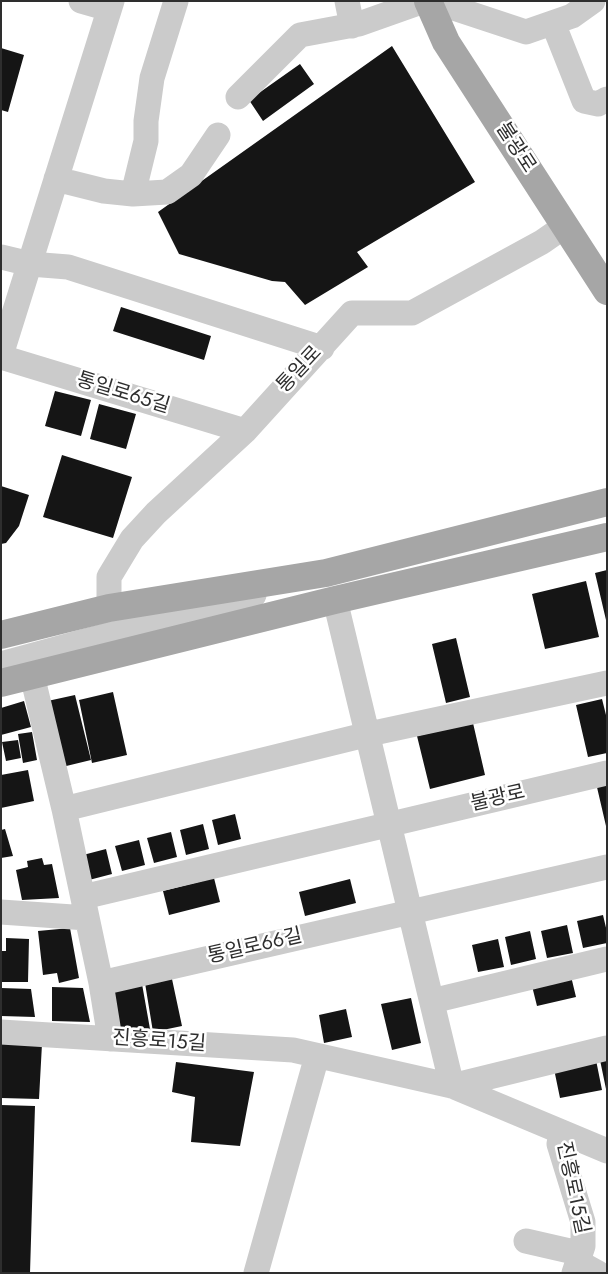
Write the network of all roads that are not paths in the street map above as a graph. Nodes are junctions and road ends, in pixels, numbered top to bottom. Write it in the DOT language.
graph roads {
  1 [pos="81,1"];
  2 [pos="176,1"];
  3 [pos="347,1"];
  4 [pos="424,1"];
  5 [pos="430,1"];
  6 [pos="593,1"];
  7 [pos="111,5"];
  8 [pos="553,23"];
  9 [pos="352,26"];
  10 [pos="238,97"];
  11 [pos="607,99"];
  12 [pos="218,135"];
  13 [pos="56,179"];
  14 [pos="133,194"];
  15 [pos="565,226"];
  16 [pos="1,257"];
  17 [pos="30,264"];
  18 [pos="607,291"];
  19 [pos="322,348"];
  20 [pos="1,356"];
  21 [pos="245,431"];
  22 [pos="607,502"];
  23 [pos="607,537"];
  24 [pos="326,573"];
  25 [pos="335,600"];
  26 [pos="110,608"];
  27 [pos="1,635"];
  28 [pos="1,664"];
  29 [pos="32,675"];
  30 [pos="1,683"];
  31 [pos="607,683"];
  32 [pos="369,734"];
  33 [pos="607,773"];
  34 [pos="64,808"];
  35 [pos="390,825"];
  36 [pos="607,867"];
  37 [pos="85,907"];
  38 [pos="1,912"];
  39 [pos="410,912"];
  40 [pos="607,959"];
  41 [pos="100,983"];
  42 [pos="432,1001"];
  43 [pos="1,1032"];
  44 [pos="110,1039"];
  45 [pos="607,1048"];
  46 [pos="316,1056"];
  47 [pos="452,1086"];
  48 [pos="561,1132"];
  49 [pos="606,1150"];
  50 [pos="526,1241"];
  51 [pos="583,1269"];
  52 [pos="256,1273"];
  1 -- 7 [label="street"];
  2 -- 14 [label="street"];
  3 -- 9 [label="street"];
  4 -- 9 [label="street"];
  5 -- 8 [label="street"];
  5 -- 15 [label="main road, 불광로"];
  6 -- 8 [label="street"];
  7 -- 13 [label="street, 통일로65길"];
  8 -- 11 [label="street"];
  9 -- 10 [label="street"];
  12 -- 14 [label="street"];
  13 -- 14 [label="street"];
  13 -- 17 [label="street, 통일로65길"];
  15 -- 18 [label="main road, 불광로"];
  15 -- 19 [label="street, 통일로"];
  16 -- 17 [label="street"];
  17 -- 19 [label="street"];
  17 -- 20 [label="street, 통일로65길"];
  19 -- 21 [label="street, 통일로"];
  20 -- 21 [label="street, 통일로65길"];
  21 -- 26 [label="street, 통일로"];
  22 -- 24 [label="main road"];
  23 -- 25 [label="main road"];
  24 -- 26 [label="main road"];
  24 -- 28 [label="street"];
  25 -- 29 [label="main road"];
  25 -- 32 [label="street"];
  26 -- 27 [label="main road"];
  29 -- 30 [label="main road"];
  29 -- 34 [label="street"];
  31 -- 32 [label="street"];
  32 -- 34 [label="street"];
  32 -- 35 [label="street"];
  33 -- 35 [label="street, 불광로"];
  34 -- 37 [label="street"];
  35 -- 37 [label="street"];
  35 -- 39 [label="street"];
  36 -- 39 [label="street"];
  37 -- 38 [label="street"];
  37 -- 41 [label="street"];
  39 -- 41 [label="street, 통일로66길"];
  39 -- 42 [label="street"];
  40 -- 42 [label="street"];
  41 -- 44 [label="street"];
  42 -- 47 [label="street"];
  43 -- 44 [label="street, 진흥로15길"];
  44 -- 46 [label="street, 진흥로15길"];
  45 -- 47 [label="street"];
  46 -- 47 [label="street, 진흥로15길"];
  46 -- 52 [label="street"];
  47 -- 48 [label="street, 진흥로15길"];
  48 -- 49 [label="street, 진흥로15길"];
  48 -- 51 [label="street, 진흥로15길"];
  50 -- 51 [label="street"];
}
